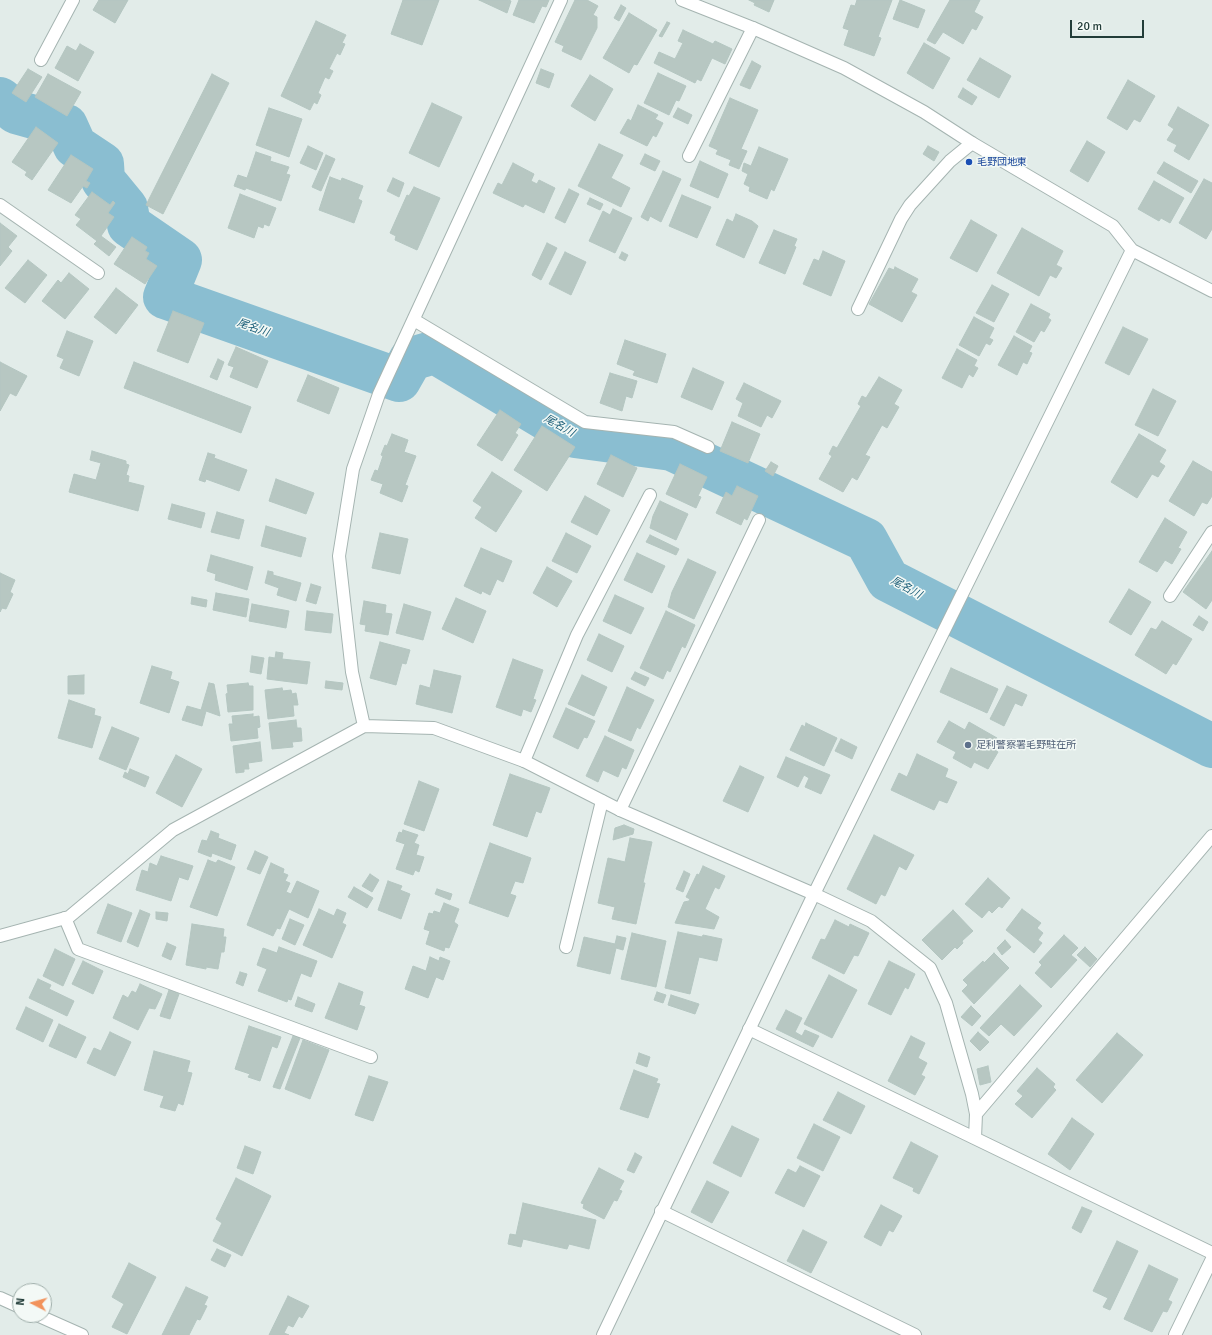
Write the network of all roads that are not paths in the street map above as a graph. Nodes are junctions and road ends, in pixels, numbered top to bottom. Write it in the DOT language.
graph roads {
  1 [pos="73,0"];
  2 [pos="561,0"];
  3 [pos="682,0"];
  4 [pos="753,28"];
  5 [pos="41,60"];
  6 [pos="972,143"];
  7 [pos="688,156"];
  8 [pos="0,205"];
  9 [pos="1132,250"];
  10 [pos="98,273"];
  11 [pos="1212,291"];
  12 [pos="858,309"];
  13 [pos="414,320"];
  14 [pos="708,447"];
  15 [pos="650,495"];
  16 [pos="759,520"];
  17 [pos="1212,532"];
  18 [pos="1170,596"];
  19 [pos="364,726"];
  20 [pos="524,761"];
  21 [pos="602,801"];
  22 [pos="620,810"];
  23 [pos="1212,836"];
  24 [pos="814,894"];
  25 [pos="65,918"];
  26 [pos="0,936"];
  27 [pos="566,947"];
  28 [pos="749,1029"];
  29 [pos="371,1057"];
  30 [pos="976,1114"];
  31 [pos="975,1138"];
  32 [pos="661,1211"];
  33 [pos="1212,1253"];
  34 [pos="1212,1259"];
  35 [pos="0,1298"];
  36 [pos="12,1303"];
  37 [pos="52,1322"];
  38 [pos="82,1335"];
  39 [pos="603,1335"];
  40 [pos="915,1335"];
  41 [pos="1175,1335"];
  1 -- 5 [label="street"];
  2 -- 13 [label="street"];
  3 -- 4 [label="street"];
  4 -- 6 [label="street"];
  4 -- 7 [label="street"];
  6 -- 9 [label="street"];
  6 -- 12 [label="street"];
  8 -- 10 [label="street"];
  9 -- 11 [label="street"];
  9 -- 24 [label="street"];
  13 -- 14 [label="street"];
  13 -- 19 [label="street"];
  15 -- 20 [label="street"];
  16 -- 22 [label="street"];
  17 -- 18 [label="street"];
  19 -- 20 [label="street"];
  19 -- 25 [label="street"];
  20 -- 21 [label="street"];
  21 -- 22 [label="street"];
  21 -- 27 [label="street"];
  22 -- 24 [label="street"];
  23 -- 30 [label="street"];
  24 -- 28 [label="street"];
  24 -- 30 [label="street"];
  25 -- 26 [label="street"];
  25 -- 29 [label="street"];
  28 -- 31 [label="street"];
  28 -- 32 [label="street"];
  30 -- 31 [label="street"];
  31 -- 33 [label="street"];
  32 -- 39 [label="street"];
  32 -- 40 [label="street"];
  34 -- 41 [label="street"];
  35 -- 36 [label="street"];
  37 -- 38 [label="street"];
}
